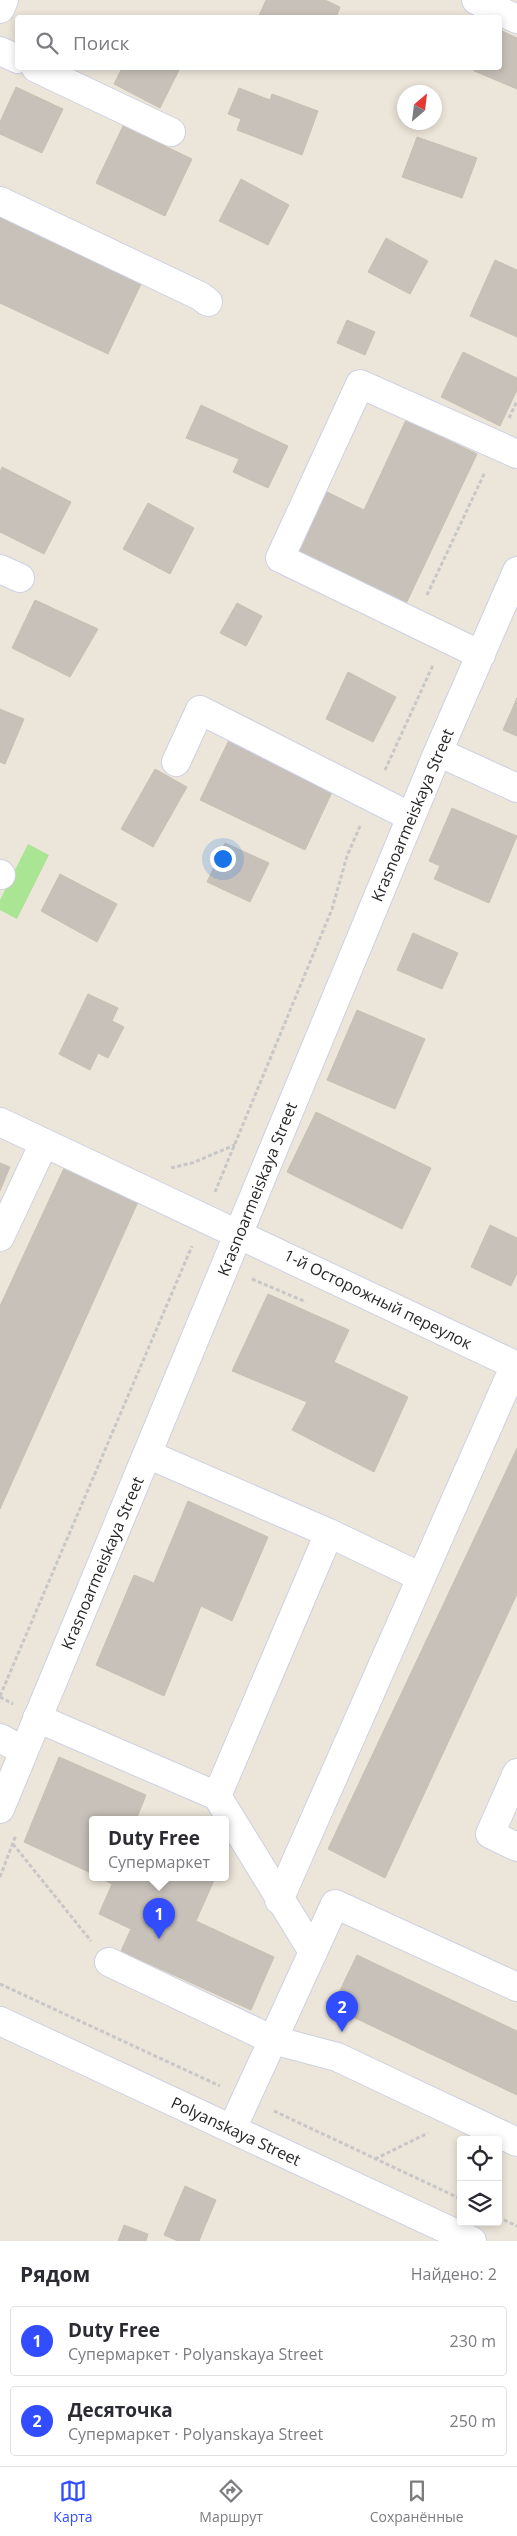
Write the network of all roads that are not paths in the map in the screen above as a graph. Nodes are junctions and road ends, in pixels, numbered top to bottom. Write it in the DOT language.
graph roads {
  1 [pos="4,0"];
  2 [pos="474,0"];
  3 [pos="0,9"];
  4 [pos="467,15"];
  5 [pos="517,19"];
  6 [pos="0,50"];
  7 [pos="15,58"];
  8 [pos="40,70"];
  9 [pos="171,132"];
  10 [pos="0,201"];
  11 [pos="208,302"];
  12 [pos="507,449"];
  13 [pos="517,571"];
  14 [pos="480,654"];
  15 [pos="438,752"];
  16 [pos="176,762"];
  17 [pos="517,788"];
  18 [pos="411,817"];
  19 [pos="0,1122"];
  20 [pos="44,1143"];
  21 [pos="238,1234"];
  22 [pos="0,1238"];
  23 [pos="516,1365"];
  24 [pos="147,1454"];
  25 [pos="329,1533"];
  26 [pos="421,1577"];
  27 [pos="38,1718"];
  28 [pos="0,1738"];
  29 [pos="24,1752"];
  30 [pos="517,1773"];
  31 [pos="217,1796"];
  32 [pos="0,1809"];
  33 [pos="229,1816"];
  34 [pos="229,1816"];
  35 [pos="517,1847"];
  36 [pos="279,1900"];
  37 [pos="312,1952"];
  38 [pos="109,1962"];
  39 [pos="517,1987"];
  40 [pos="0,2020"];
  41 [pos="273,2040"];
  42 [pos="232,2129"];
  43 [pos="517,2142"];
  44 [pos="472,2241"];
  1 -- 3 [label="street"];
  2 -- 4 [label="street"];
  2 -- 5 [label="street"];
  6 -- 7 [label="street"];
  8 -- 9 [label="street"];
  10 -- 11 [label="street"];
  12 -- 14 [label="street"];
  13 -- 14 [label="street, Krasnoarmeiskaya Street"];
  14 -- 15 [label="street, Krasnoarmeiskaya Street"];
  15 -- 17 [label="street"];
  15 -- 18 [label="street, Krasnoarmeiskaya Street"];
  16 -- 18 [label="street"];
  18 -- 21 [label="street, Krasnoarmeiskaya Street"];
  19 -- 20 [label="street, 1-й Осторожный переулок"];
  20 -- 21 [label="street, 1-й Осторожный переулок"];
  20 -- 22 [label="street"];
  21 -- 23 [label="street, 1-й Осторожный переулок"];
  21 -- 24 [label="street, Krasnoarmeiskaya Street"];
  23 -- 26 [label="street"];
  24 -- 25 [label="street"];
  24 -- 27 [label="street, Krasnoarmeiskaya Street"];
  25 -- 26 [label="street"];
  25 -- 31 [label="street"];
  26 -- 36 [label="street"];
  27 -- 29 [label="street, Krasnoarmeiskaya Street"];
  27 -- 31 [label="street"];
  28 -- 29 [label="street"];
  29 -- 32 [label="street, Krasnoarmeiskaya Street"];
  30 -- 35 [label="street"];
  31 -- 34 [label="street"];
  33 -- 36 [label="street"];
  36 -- 37 [label="street"];
  37 -- 39 [label="street"];
  37 -- 41 [label="street"];
  38 -- 41 [label="street"];
  40 -- 42 [label="street, Polyanskaya Street"];
  41 -- 42 [label="street"];
  41 -- 43 [label="street"];
  42 -- 44 [label="street, Polyanskaya Street"];
}
